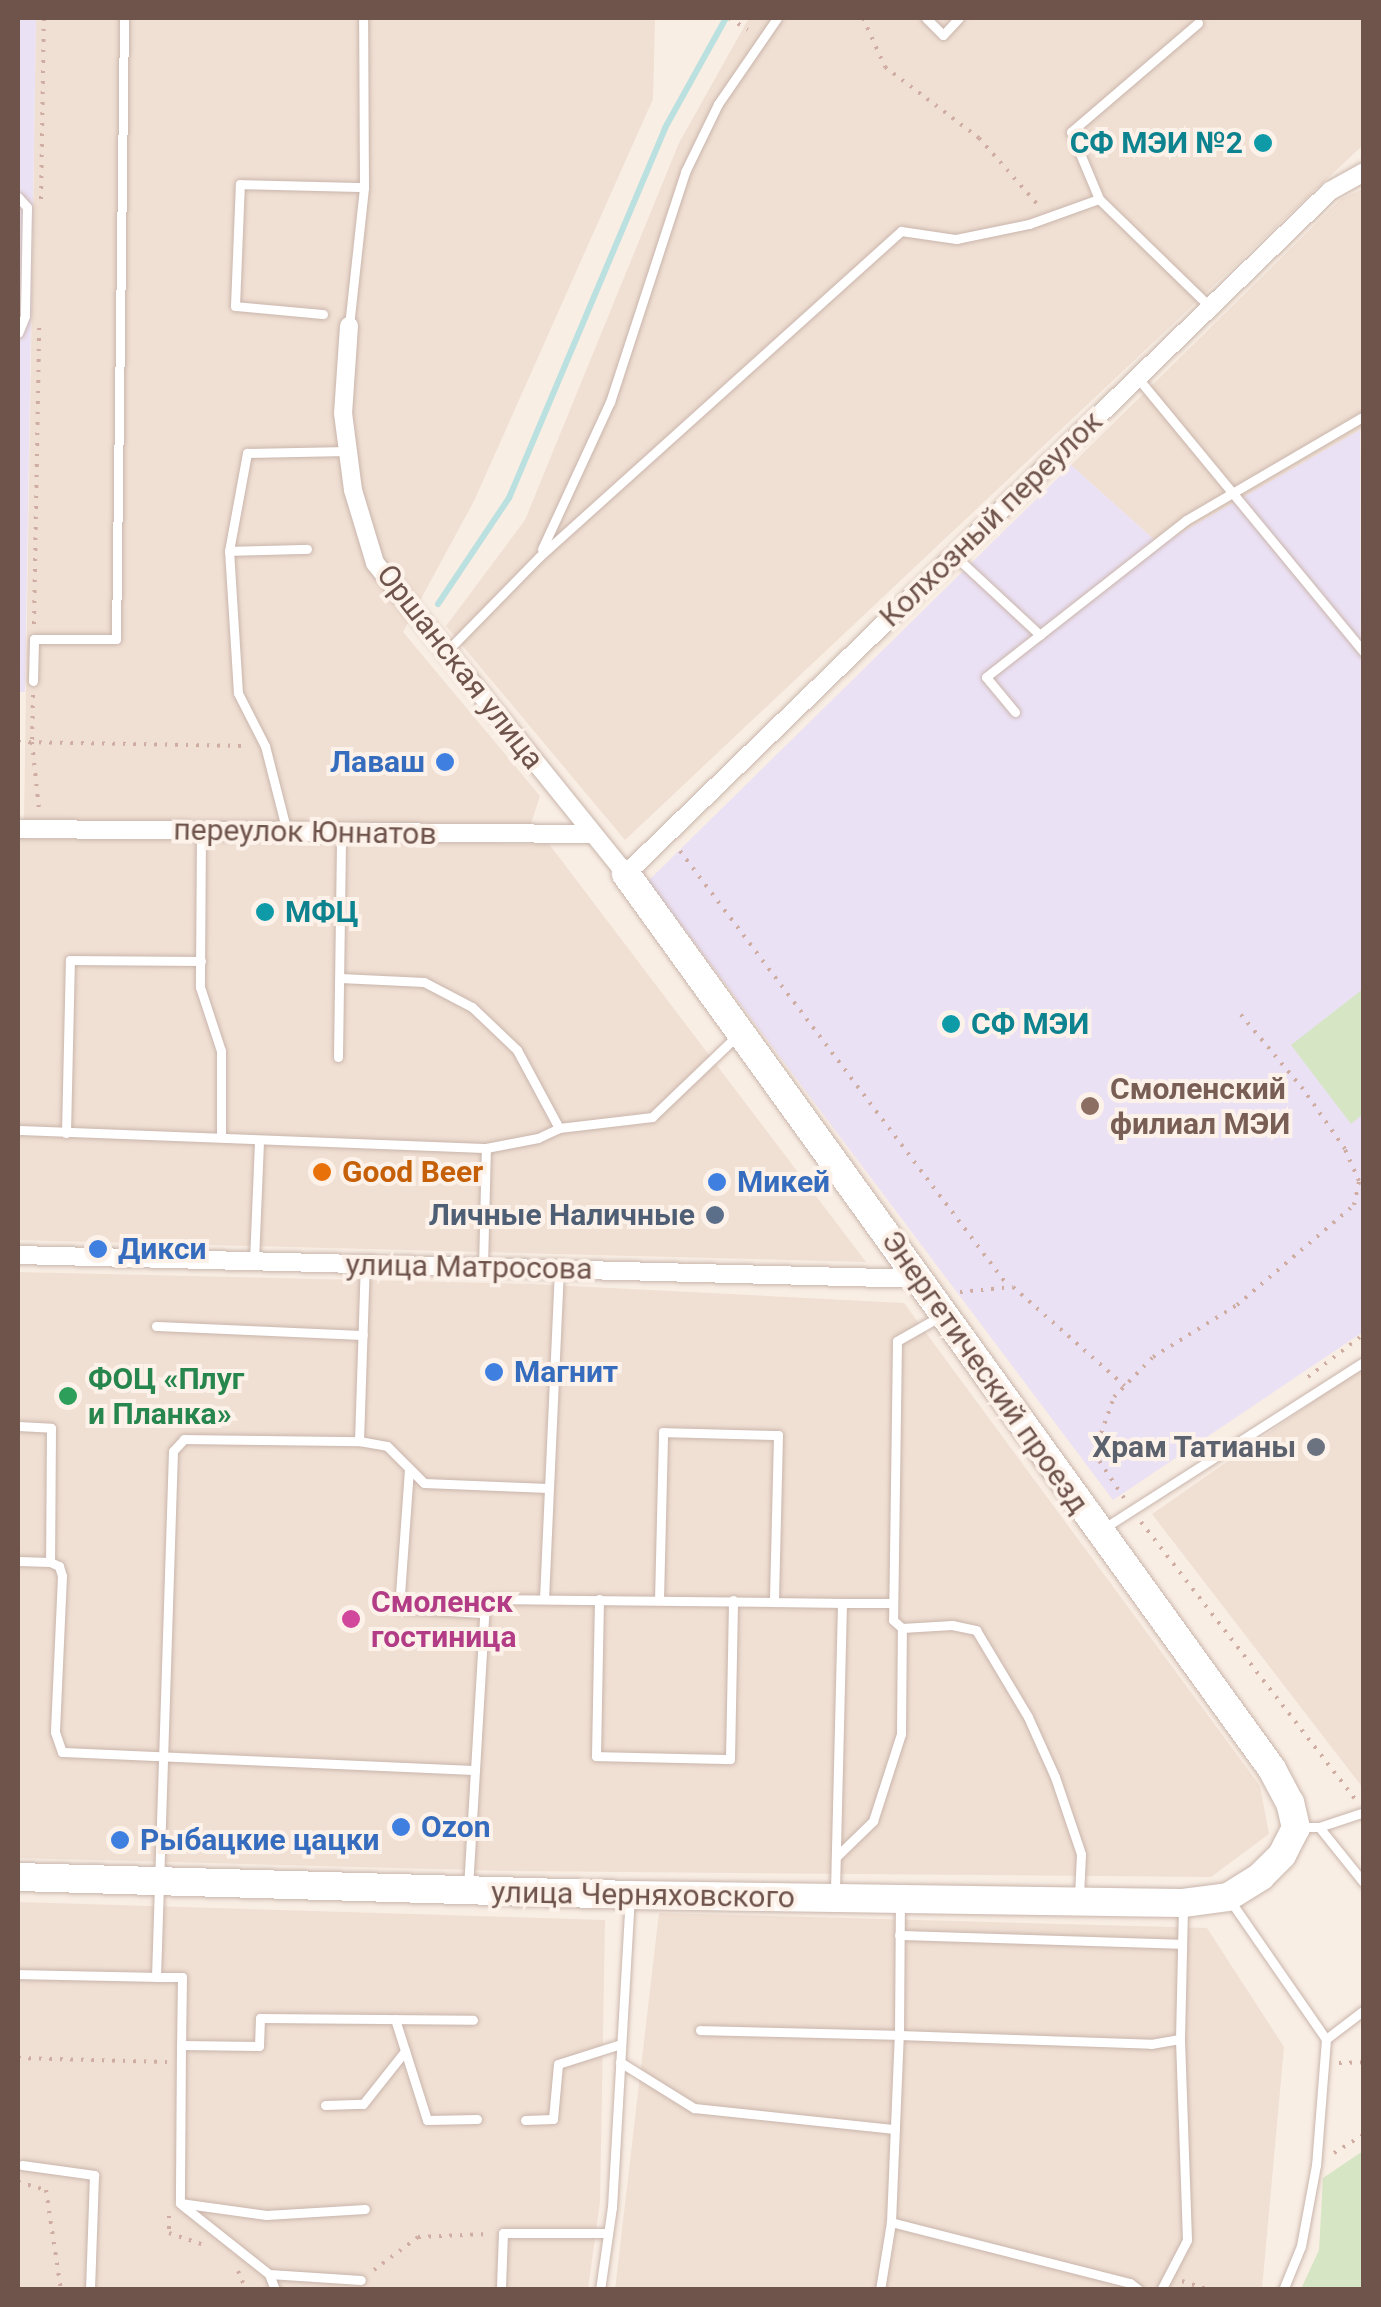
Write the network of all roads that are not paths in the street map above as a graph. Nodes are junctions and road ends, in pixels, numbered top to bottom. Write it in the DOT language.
graph roads {
  1 [pos="124,18"];
  2 [pos="364,18"];
  3 [pos="777,18"];
  4 [pos="926,18"];
  5 [pos="960,18"];
  6 [pos="1198,23"];
  7 [pos="1364,172"];
  8 [pos="364,187"];
  9 [pos="18,197"];
  10 [pos="1099,199"];
  11 [pos="1211,308"];
  12 [pos="323,314"];
  13 [pos="349,326"];
  14 [pos="18,334"];
  15 [pos="1137,378"];
  16 [pos="1364,416"];
  17 [pos="348,451"];
  18 [pos="1232,489"];
  19 [pos="307,549"];
  20 [pos="229,551"];
  21 [pos="954,555"];
  22 [pos="539,556"];
  23 [pos="1040,636"];
  24 [pos="1364,652"];
  25 [pos="445,653"];
  26 [pos="33,680"];
  27 [pos="1015,712"];
  28 [pos="18,829"];
  29 [pos="201,831"];
  30 [pos="288,834"];
  31 [pos="341,834"];
  32 [pos="593,834"];
  33 [pos="626,874"];
  34 [pos="201,961"];
  35 [pos="340,978"];
  36 [pos="741,1032"];
  37 [pos="338,1057"];
  38 [pos="559,1128"];
  39 [pos="18,1130"];
  40 [pos="66,1133"];
  41 [pos="221,1135"];
  42 [pos="259,1140"];
  43 [pos="486,1148"];
  44 [pos="18,1255"];
  45 [pos="254,1261"];
  46 [pos="366,1264"];
  47 [pos="483,1267"];
  48 [pos="559,1269"];
  49 [pos="932,1296"];
  50 [pos="156,1326"];
  51 [pos="363,1334"];
  52 [pos="1364,1362"];
  53 [pos="18,1426"];
  54 [pos="359,1441"];
  55 [pos="409,1469"];
  56 [pos="548,1488"];
  57 [pos="1098,1532"];
  58 [pos="18,1561"];
  59 [pos="50,1562"];
  60 [pos="598,1599"];
  61 [pos="544,1600"];
  62 [pos="659,1600"];
  63 [pos="733,1600"];
  64 [pos="774,1602"];
  65 [pos="842,1603"];
  66 [pos="893,1603"];
  67 [pos="482,1613"];
  68 [pos="902,1628"];
  69 [pos="163,1758"];
  70 [pos="475,1770"];
  71 [pos="1364,1812"];
  72 [pos="1307,1827"];
  73 [pos="836,1857"];
  74 [pos="18,1878"];
  75 [pos="160,1882"];
  76 [pos="1364,1883"];
  77 [pos="468,1891"];
  78 [pos="630,1896"];
  79 [pos="1228,1896"];
  80 [pos="835,1900"];
  81 [pos="900,1901"];
  82 [pos="1183,1903"];
  83 [pos="1079,1904"];
  84 [pos="899,1935"];
  85 [pos="1182,1944"];
  86 [pos="18,1974"];
  87 [pos="156,1978"];
  88 [pos="1364,2010"];
  89 [pos="394,2019"];
  90 [pos="473,2020"];
  91 [pos="700,2030"];
  92 [pos="900,2035"];
  93 [pos="1180,2039"];
  94 [pos="1326,2040"];
  95 [pos="621,2044"];
  96 [pos="181,2045"];
  97 [pos="404,2051"];
  98 [pos="620,2062"];
  99 [pos="325,2105"];
  100 [pos="477,2119"];
  101 [pos="525,2120"];
  102 [pos="895,2130"];
  103 [pos="22,2165"];
  104 [pos="180,2203"];
  105 [pos="365,2208"];
  106 [pos="891,2222"];
  107 [pos="608,2233"];
  108 [pos="269,2274"];
  109 [pos="361,2280"];
  110 [pos="501,2286"];
  111 [pos="90,2290"];
  112 [pos="275,2290"];
  113 [pos="600,2290"];
  114 [pos="880,2290"];
  115 [pos="1138,2290"];
  116 [pos="1162,2290"];
  117 [pos="1283,2290"];
  1 -- 26 [label="lane"];
  2 -- 8 [label="lane, Оршанская улица"];
  3 -- 22 [label="lane"];
  4 -- 5 [label="lane"];
  6 -- 10 [label="lane"];
  7 -- 11 [label="street, Колхозный переулок"];
  8 -- 12 [label="lane"];
  8 -- 13 [label="lane, Оршанская улица"];
  9 -- 14 [label="lane"];
  10 -- 11 [label="lane"];
  10 -- 22 [label="lane"];
  11 -- 15 [label="street, Колхозный переулок"];
  13 -- 17 [label="street, Оршанская улица"];
  15 -- 18 [label="lane"];
  15 -- 21 [label="street, Колхозный переулок"];
  16 -- 18 [label="lane"];
  17 -- 20 [label="lane"];
  17 -- 25 [label="street, Оршанская улица"];
  18 -- 23 [label="lane"];
  18 -- 24 [label="lane"];
  19 -- 20 [label="lane"];
  20 -- 30 [label="lane"];
  21 -- 23 [label="lane"];
  21 -- 33 [label="street, Колхозный переулок"];
  22 -- 25 [label="lane"];
  23 -- 27 [label="lane"];
  25 -- 32 [label="street, Оршанская улица"];
  28 -- 29 [label="street, переулок Юннатов"];
  29 -- 30 [label="street, переулок Юннатов"];
  29 -- 34 [label="lane"];
  30 -- 31 [label="street, переулок Юннатов"];
  31 -- 32 [label="street, переулок Юннатов"];
  31 -- 35 [label="lane"];
  32 -- 33 [label="street, Оршанская улица"];
  33 -- 36 [label="street, Энергетический проезд"];
  34 -- 40 [label="lane"];
  34 -- 41 [label="lane"];
  35 -- 37 [label="lane"];
  35 -- 38 [label="lane"];
  36 -- 38 [label="lane"];
  36 -- 49 [label="street, Энергетический проезд"];
  38 -- 43 [label="lane"];
  39 -- 40 [label="lane"];
  40 -- 41 [label="lane"];
  41 -- 42 [label="lane"];
  42 -- 43 [label="lane"];
  42 -- 45 [label="lane"];
  43 -- 47 [label="lane"];
  44 -- 45 [label="street, улица Матросова"];
  45 -- 46 [label="street, улица Матросова"];
  46 -- 47 [label="street, улица Матросова"];
  46 -- 51 [label="lane"];
  47 -- 48 [label="street, улица Матросова"];
  48 -- 49 [label="street, улица Матросова"];
  48 -- 56 [label="lane"];
  49 -- 57 [label="street, Энергетический проезд"];
  49 -- 66 [label="lane"];
  50 -- 51 [label="lane"];
  51 -- 54 [label="lane"];
  52 -- 57 [label="lane"];
  53 -- 59 [label="lane"];
  54 -- 55 [label="lane"];
  54 -- 69 [label="lane"];
  55 -- 56 [label="lane"];
  55 -- 67 [label="lane"];
  56 -- 61 [label="lane"];
  57 -- 72 [label="street, Энергетический проезд"];
  58 -- 59 [label="lane"];
  59 -- 69 [label="lane"];
  60 -- 61 [label="lane"];
  60 -- 62 [label="lane"];
  60 -- 63 [label="lane"];
  61 -- 67 [label="lane"];
  62 -- 63 [label="lane"];
  62 -- 64 [label="lane"];
  63 -- 64 [label="lane"];
  64 -- 65 [label="lane"];
  65 -- 66 [label="lane"];
  65 -- 73 [label="lane"];
  66 -- 68 [label="lane"];
  67 -- 70 [label="lane"];
  68 -- 73 [label="lane"];
  68 -- 83 [label="lane"];
  69 -- 70 [label="lane"];
  69 -- 75 [label="lane"];
  70 -- 77 [label="lane"];
  71 -- 72 [label="lane"];
  72 -- 76 [label="lane"];
  72 -- 79 [label="street, улица Черняховского"];
  73 -- 80 [label="lane"];
  74 -- 75 [label="street, улица Черняховского"];
  75 -- 77 [label="street, улица Черняховского"];
  75 -- 87 [label="lane"];
  77 -- 78 [label="street, улица Черняховского"];
  78 -- 80 [label="street, улица Черняховского"];
  78 -- 95 [label="lane"];
  79 -- 82 [label="street, улица Черняховского"];
  79 -- 94 [label="lane"];
  80 -- 81 [label="street, улица Черняховского"];
  81 -- 83 [label="street, улица Черняховского"];
  81 -- 84 [label="lane"];
  82 -- 83 [label="street, улица Черняховского"];
  82 -- 85 [label="lane"];
  84 -- 85 [label="lane"];
  84 -- 92 [label="lane"];
  85 -- 93 [label="lane"];
  86 -- 87 [label="lane"];
  87 -- 96 [label="lane"];
  88 -- 94 [label="lane"];
  89 -- 90 [label="lane"];
  89 -- 96 [label="lane"];
  89 -- 97 [label="lane"];
  91 -- 92 [label="lane"];
  92 -- 93 [label="lane"];
  92 -- 102 [label="lane"];
  93 -- 116 [label="lane"];
  94 -- 117 [label="lane"];
  95 -- 98 [label="lane"];
  95 -- 101 [label="lane"];
  96 -- 104 [label="lane"];
  97 -- 99 [label="lane"];
  97 -- 100 [label="lane"];
  98 -- 102 [label="lane"];
  98 -- 107 [label="lane"];
  102 -- 106 [label="lane"];
  103 -- 111 [label="lane"];
  104 -- 105 [label="lane"];
  104 -- 108 [label="lane"];
  106 -- 114 [label="lane"];
  106 -- 115 [label="lane"];
  107 -- 110 [label="lane"];
  107 -- 113 [label="lane"];
  108 -- 109 [label="lane"];
  108 -- 112 [label="lane"];
}
